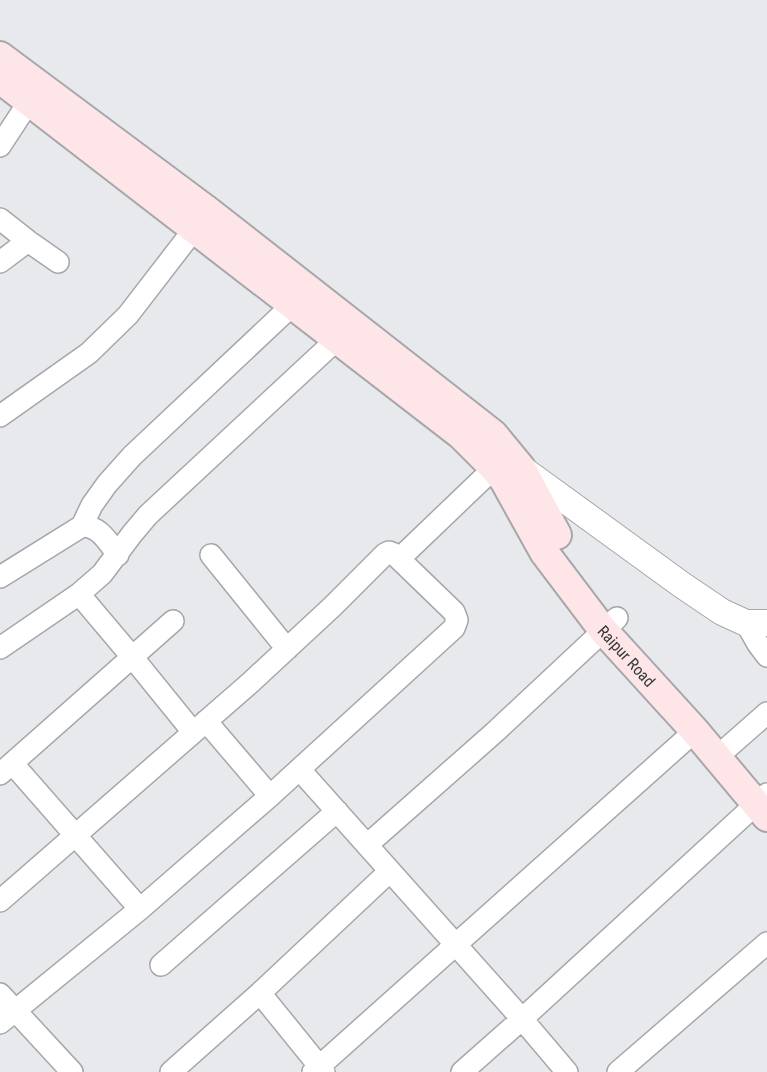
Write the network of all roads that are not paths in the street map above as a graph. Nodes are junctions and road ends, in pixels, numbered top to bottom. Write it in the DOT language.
graph roads {
  1 [pos="0,56"];
  2 [pos="0,79"];
  3 [pos="34,93"];
  4 [pos="0,146"];
  5 [pos="0,219"];
  6 [pos="202,221"];
  7 [pos="28,241"];
  8 [pos="0,262"];
  9 [pos="58,262"];
  10 [pos="300,298"];
  11 [pos="345,332"];
  12 [pos="0,416"];
  13 [pos="507,468"];
  14 [pos="82,526"];
  15 [pos="117,555"];
  16 [pos="211,555"];
  17 [pos="399,559"];
  18 [pos="0,577"];
  19 [pos="79,594"];
  20 [pos="173,621"];
  21 [pos="756,623"];
  22 [pos="610,624"];
  23 [pos="0,648"];
  24 [pos="287,649"];
  25 [pos="767,656"];
  26 [pos="133,658"];
  27 [pos="767,713"];
  28 [pos="200,726"];
  29 [pos="695,731"];
  30 [pos="724,751"];
  31 [pos="6,769"];
  32 [pos="300,770"];
  33 [pos="270,796"];
  34 [pos="764,801"];
  35 [pos="337,811"];
  36 [pos="75,834"];
  37 [pos="367,845"];
  38 [pos="390,871"];
  39 [pos="0,901"];
  40 [pos="140,909"];
  41 [pos="767,943"];
  42 [pos="456,944"];
  43 [pos="161,965"];
  44 [pos="260,993"];
  45 [pos="0,994"];
  46 [pos="8,1017"];
  47 [pos="522,1020"];
  48 [pos="319,1070"];
  49 [pos="72,1072"];
  50 [pos="171,1072"];
  51 [pos="462,1072"];
  52 [pos="567,1072"];
  53 [pos="618,1072"];
  1 -- 3 [label="main road"];
  2 -- 3 [label="main road"];
  3 -- 4 [label="street"];
  3 -- 6 [label="main road, Raipur Road"];
  5 -- 7 [label="street"];
  6 -- 10 [label="main road, Raipur Road"];
  6 -- 12 [label="street"];
  7 -- 8 [label="street"];
  7 -- 9 [label="street"];
  10 -- 11 [label="main road, Raipur Road"];
  10 -- 14 [label="street"];
  11 -- 13 [label="main road, Raipur Road"];
  11 -- 15 [label="street"];
  13 -- 17 [label="street"];
  13 -- 21 [label="street"];
  13 -- 22 [label="main road, Raipur Road"];
  14 -- 15 [label="street"];
  14 -- 18 [label="street"];
  15 -- 19 [label="street"];
  16 -- 24 [label="street"];
  17 -- 24 [label="street"];
  17 -- 32 [label="street"];
  19 -- 23 [label="street"];
  19 -- 26 [label="street"];
  20 -- 26 [label="street"];
  21 -- 25 [label="street"];
  22 -- 29 [label="main road, Raipur Road"];
  22 -- 30 [label="main road, Raipur Road"];
  22 -- 37 [label="street"];
  24 -- 28 [label="street"];
  26 -- 28 [label="street"];
  26 -- 31 [label="street"];
  27 -- 30 [label="street"];
  28 -- 33 [label="street"];
  28 -- 36 [label="street"];
  29 -- 30 [label="main road, Raipur Road"];
  29 -- 42 [label="street"];
  30 -- 34 [label="main road, Raipur Road"];
  31 -- 36 [label="street"];
  32 -- 33 [label="street"];
  32 -- 35 [label="street"];
  33 -- 40 [label="street"];
  34 -- 47 [label="street"];
  35 -- 37 [label="street"];
  35 -- 43 [label="street"];
  36 -- 39 [label="street"];
  36 -- 40 [label="street"];
  37 -- 38 [label="street"];
  38 -- 42 [label="street"];
  38 -- 44 [label="street"];
  40 -- 46 [label="street"];
  41 -- 53 [label="street"];
  42 -- 47 [label="street"];
  42 -- 48 [label="street"];
  44 -- 48 [label="street"];
  44 -- 50 [label="street"];
  45 -- 46 [label="street"];
  46 -- 49 [label="street"];
  47 -- 51 [label="street"];
  47 -- 52 [label="street"];
}
